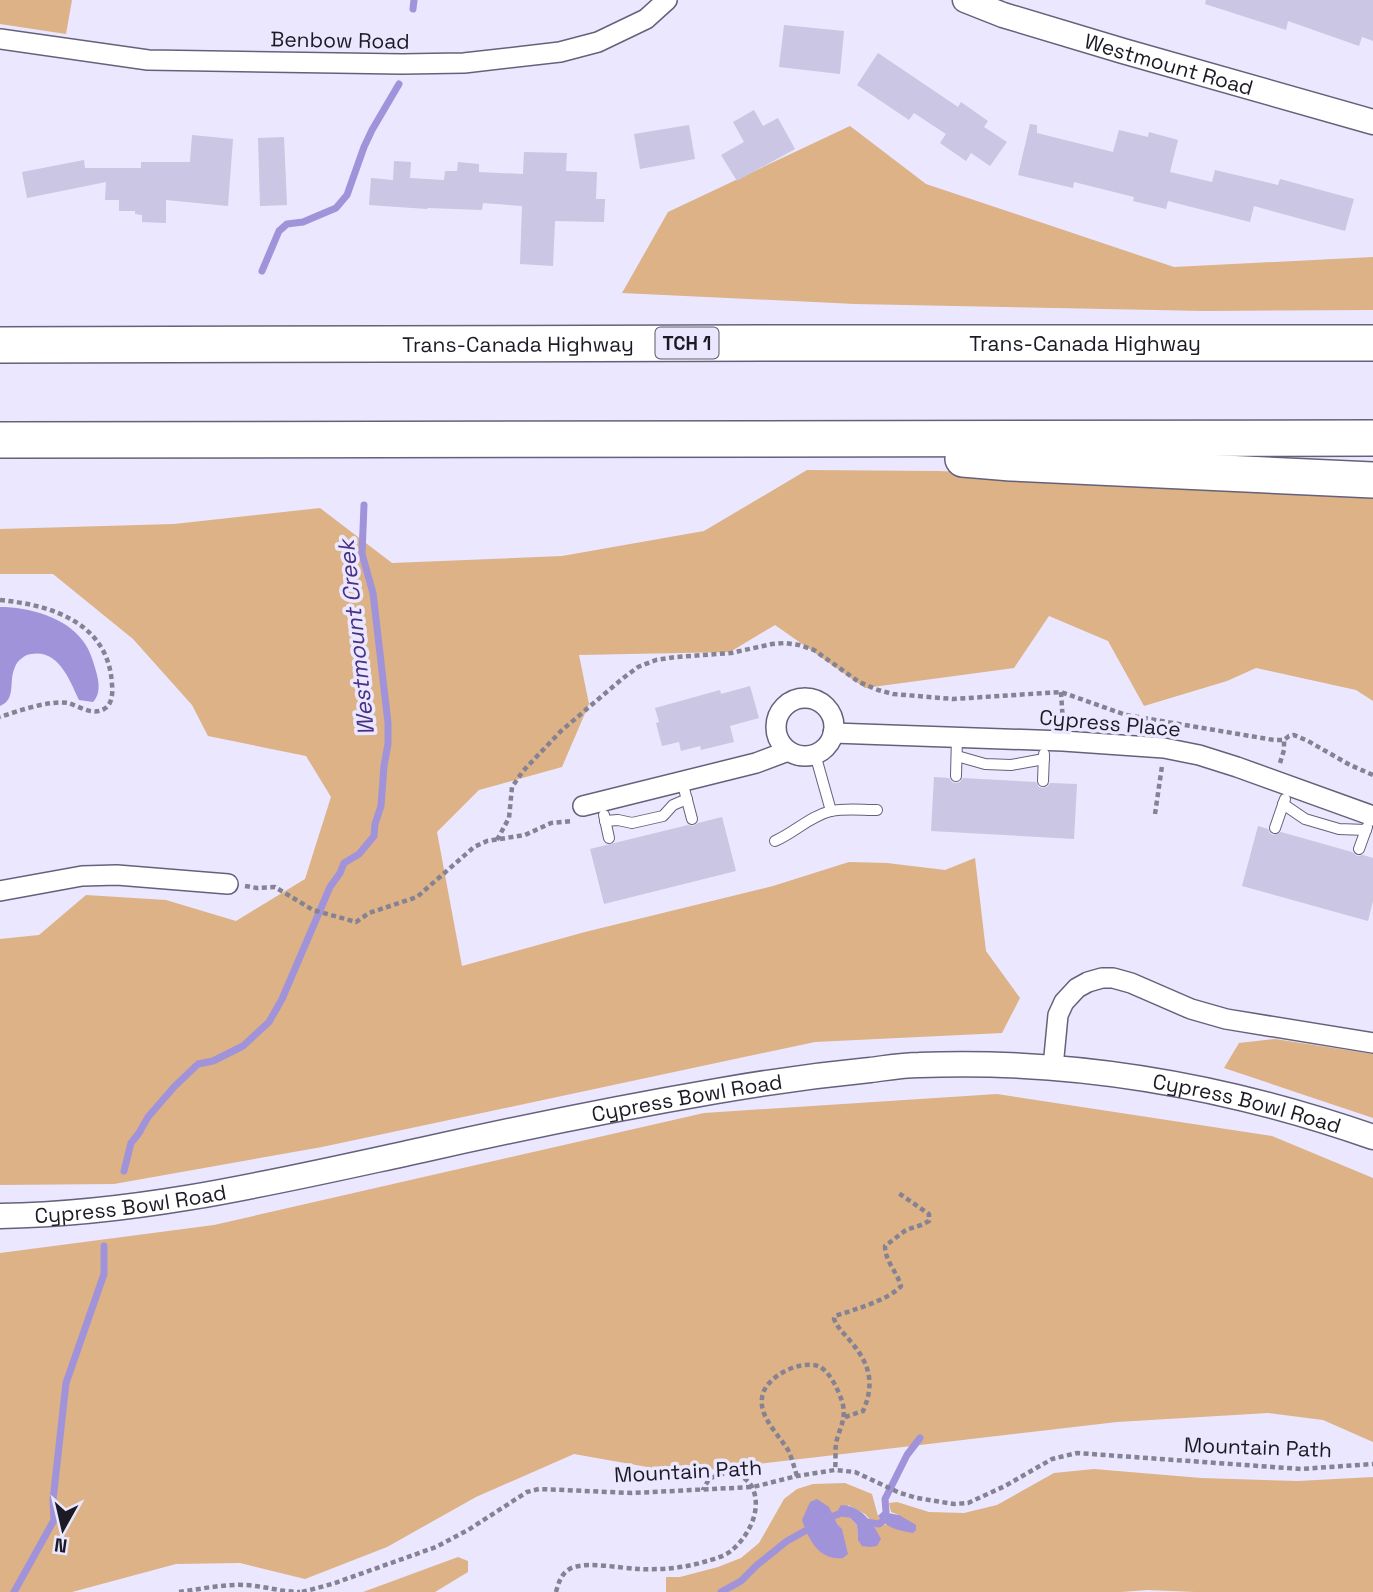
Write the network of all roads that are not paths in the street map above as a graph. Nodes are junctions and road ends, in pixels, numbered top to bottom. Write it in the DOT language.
graph roads {
  1 [pos="667,0"];
  2 [pos="965,0"];
  3 [pos="0,39"];
  4 [pos="1373,122"];
  5 [pos="1373,343"];
  6 [pos="0,345"];
  7 [pos="1373,438"];
  8 [pos="765,439"];
  9 [pos="0,440"];
  10 [pos="1373,481"];
  11 [pos="833,733"];
  12 [pos="957,746"];
  13 [pos="1051,747"];
  14 [pos="788,751"];
  15 [pos="815,754"];
  16 [pos="956,776"];
  17 [pos="1043,781"];
  18 [pos="684,790"];
  19 [pos="1287,795"];
  20 [pos="596,809"];
  21 [pos="877,810"];
  22 [pos="831,811"];
  23 [pos="692,819"];
  24 [pos="1370,820"];
  25 [pos="1275,828"];
  26 [pos="608,838"];
  27 [pos="775,841"];
  28 [pos="1359,849"];
  29 [pos="228,884"];
  30 [pos="0,891"];
  31 [pos="1373,1043"];
  32 [pos="1053,1067"];
  33 [pos="1373,1137"];
  34 [pos="0,1216"];
  1 -- 3 [label="street, Benbow Road"];
  2 -- 4 [label="street, Westmount Road"];
  5 -- 6 [label="highway, Trans-Canada Highway / TCH 1"];
  7 -- 8 [label="highway"];
  8 -- 9 [label="highway"];
  8 -- 10 [label="highway"];
  11 -- 12 [label="street, Cypress Place"];
  11 -- 14 [label="street"];
  11 -- 15 [label="street"];
  12 -- 13 [label="street, Cypress Place"];
  12 -- 13 [label="lane"];
  12 -- 16 [label="lane"];
  13 -- 17 [label="lane"];
  13 -- 19 [label="street, Cypress Place"];
  14 -- 15 [label="street"];
  14 -- 18 [label="street"];
  15 -- 22 [label="lane"];
  18 -- 20 [label="street"];
  18 -- 20 [label="lane"];
  18 -- 23 [label="lane"];
  19 -- 24 [label="street, Cypress Place"];
  19 -- 25 [label="lane"];
  20 -- 26 [label="lane"];
  21 -- 22 [label="lane"];
  22 -- 27 [label="lane"];
  24 -- 28 [label="lane"];
  29 -- 30 [label="street"];
  31 -- 32 [label="street"];
  32 -- 33 [label="street, Cypress Bowl Road"];
  32 -- 34 [label="street, Cypress Bowl Road"];
}
